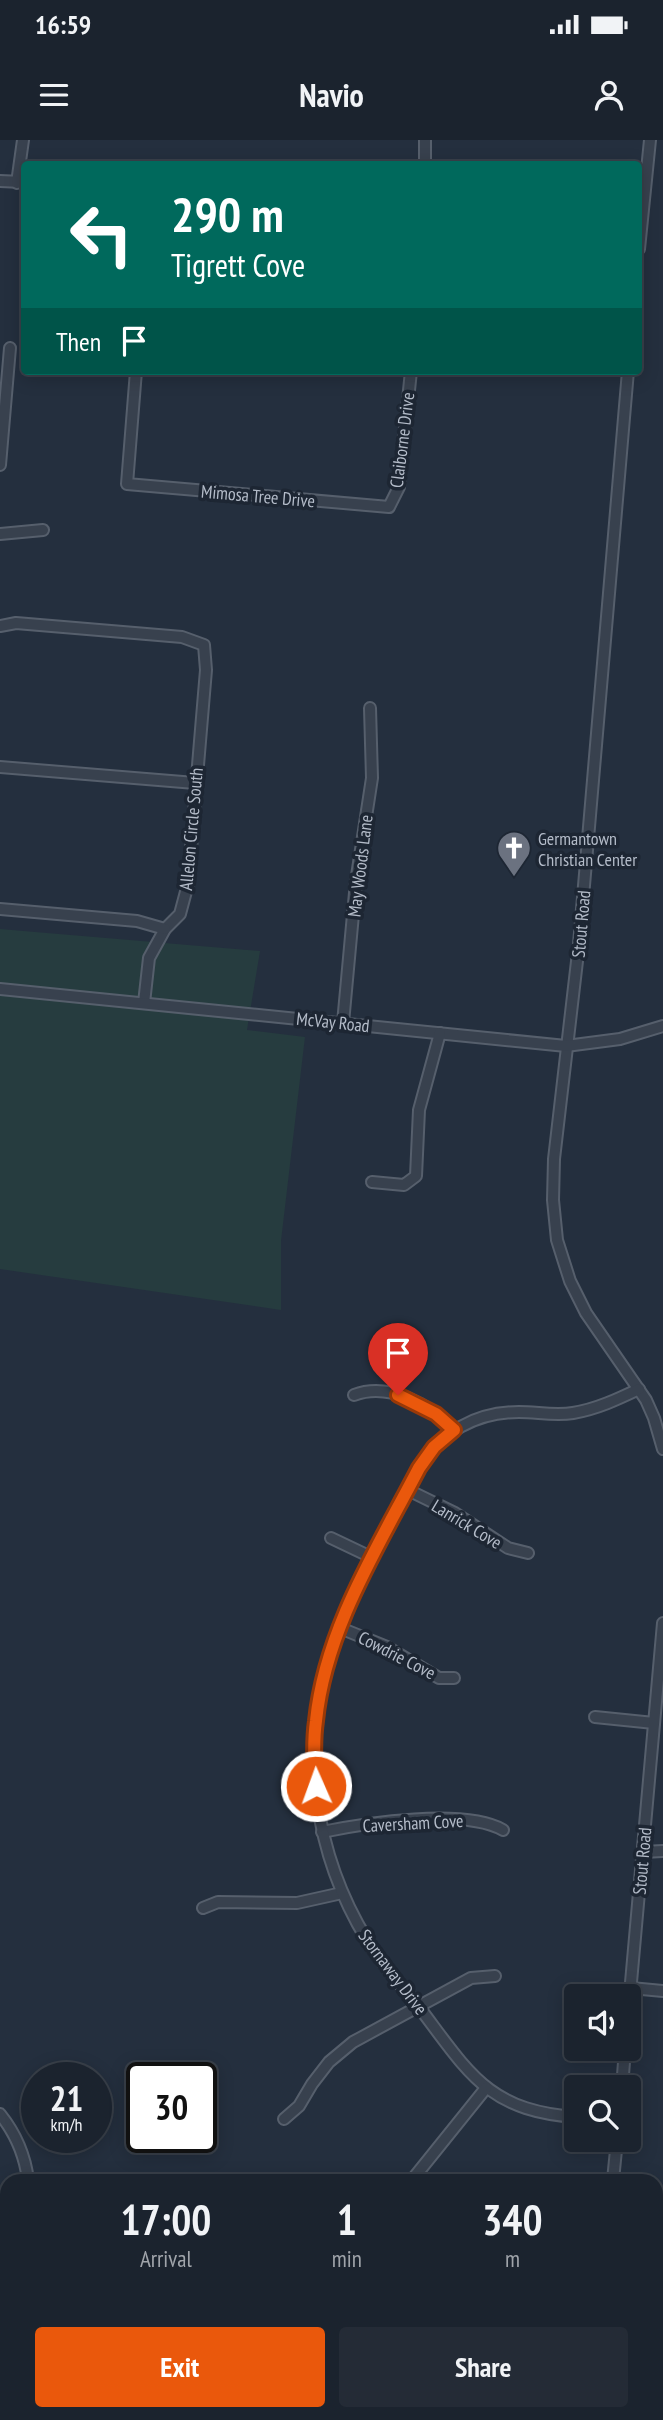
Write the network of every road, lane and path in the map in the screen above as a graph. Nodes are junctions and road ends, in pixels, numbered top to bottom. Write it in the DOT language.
graph roads {
  1 [pos="23,140"];
  2 [pos="425,140"];
  3 [pos="650,140"];
  4 [pos="22,161"];
  5 [pos="425,161"];
  6 [pos="0,181"];
  7 [pos="21,182"];
  8 [pos="642,219"];
  9 [pos="10,348"];
  10 [pos="136,375"];
  11 [pos="411,375"];
  12 [pos="628,375"];
  13 [pos="0,465"];
  14 [pos="389,507"];
  15 [pos="43,530"];
  16 [pos="0,534"];
  17 [pos="0,626"];
  18 [pos="370,708"];
  19 [pos="0,767"];
  20 [pos="195,783"];
  21 [pos="0,909"];
  22 [pos="165,929"];
  23 [pos="0,989"];
  24 [pos="144,1003"];
  25 [pos="343,1023"];
  26 [pos="663,1026"];
  27 [pos="440,1034"];
  28 [pos="566,1046"];
  29 [pos="372,1182"];
  30 [pos="639,1389"];
  31 [pos="354,1395"];
  32 [pos="454,1430"];
  33 [pos="663,1449"];
  34 [pos="408,1490"];
  35 [pos="331,1538"];
  36 [pos="528,1553"];
  37 [pos="373,1558"];
  38 [pos="663,1623"];
  39 [pos="340,1628"];
  40 [pos="454,1678"];
  41 [pos="596,1717"];
  42 [pos="657,1717"];
  43 [pos="503,1829"];
  44 [pos="322,1832"];
  45 [pos="663,1851"];
  46 [pos="643,1852"];
  47 [pos="342,1893"];
  48 [pos="203,1908"];
  49 [pos="495,1976"];
  50 [pos="631,1984"];
  51 [pos="641,1989"];
  52 [pos="663,1991"];
  53 [pos="418,2007"];
  54 [pos="486,2088"];
  55 [pos="0,2113"];
  56 [pos="564,2117"];
  57 [pos="284,2119"];
  58 [pos="616,2152"];
  59 [pos="27,2174"];
  60 [pos="417,2174"];
  61 [pos="614,2174"];
  1 -- 4 [label="street"];
  2 -- 5 [label="street"];
  3 -- 8 [label="street"];
  6 -- 7 [label="street"];
  9 -- 13 [label="street"];
  10 -- 14 [label="street, Mimosa Tree Drive"];
  11 -- 14 [label="street, Claiborne Drive"];
  12 -- 28 [label="street, Stout Road"];
  15 -- 16 [label="street"];
  17 -- 20 [label="street, Allelon Circle South"];
  18 -- 25 [label="street, May Woods Lane"];
  19 -- 20 [label="street"];
  20 -- 22 [label="street, Allelon Circle South"];
  21 -- 22 [label="street"];
  22 -- 24 [label="street, Allelon Circle South"];
  23 -- 24 [label="street, McVay Road"];
  24 -- 25 [label="street, McVay Road"];
  25 -- 27 [label="street, McVay Road"];
  26 -- 28 [label="street, McVay Road"];
  27 -- 28 [label="street, McVay Road"];
  27 -- 29 [label="street"];
  28 -- 30 [label="street, Stout Road"];
  30 -- 32 [label="street, Stornaway Drive"];
  30 -- 33 [label="street, Stout Road"];
  31 -- 32 [label="street"];
  32 -- 34 [label="street, Stornaway Drive"];
  34 -- 36 [label="street, Lanrick Cove"];
  34 -- 37 [label="street, Stornaway Drive"];
  35 -- 37 [label="street"];
  37 -- 39 [label="street, Stornaway Drive"];
  38 -- 42 [label="street, Stout Road"];
  39 -- 40 [label="street, Cowdrie Cove"];
  39 -- 44 [label="street, Stornaway Drive"];
  41 -- 42 [label="street"];
  42 -- 46 [label="street, Stout Road"];
  43 -- 44 [label="street, Caversham Cove"];
  44 -- 47 [label="street, Stornaway Drive"];
  45 -- 46 [label="street"];
  46 -- 50 [label="street, Stout Road"];
  47 -- 48 [label="street"];
  47 -- 53 [label="street, Stornaway Drive"];
  49 -- 53 [label="street"];
  51 -- 52 [label="street"];
  53 -- 54 [label="street, Stornaway Drive"];
  53 -- 57 [label="street"];
  54 -- 56 [label="street, Stornaway Drive"];
  54 -- 60 [label="street"];
  55 -- 59 [label="street"];
  58 -- 61 [label="street"];
}
